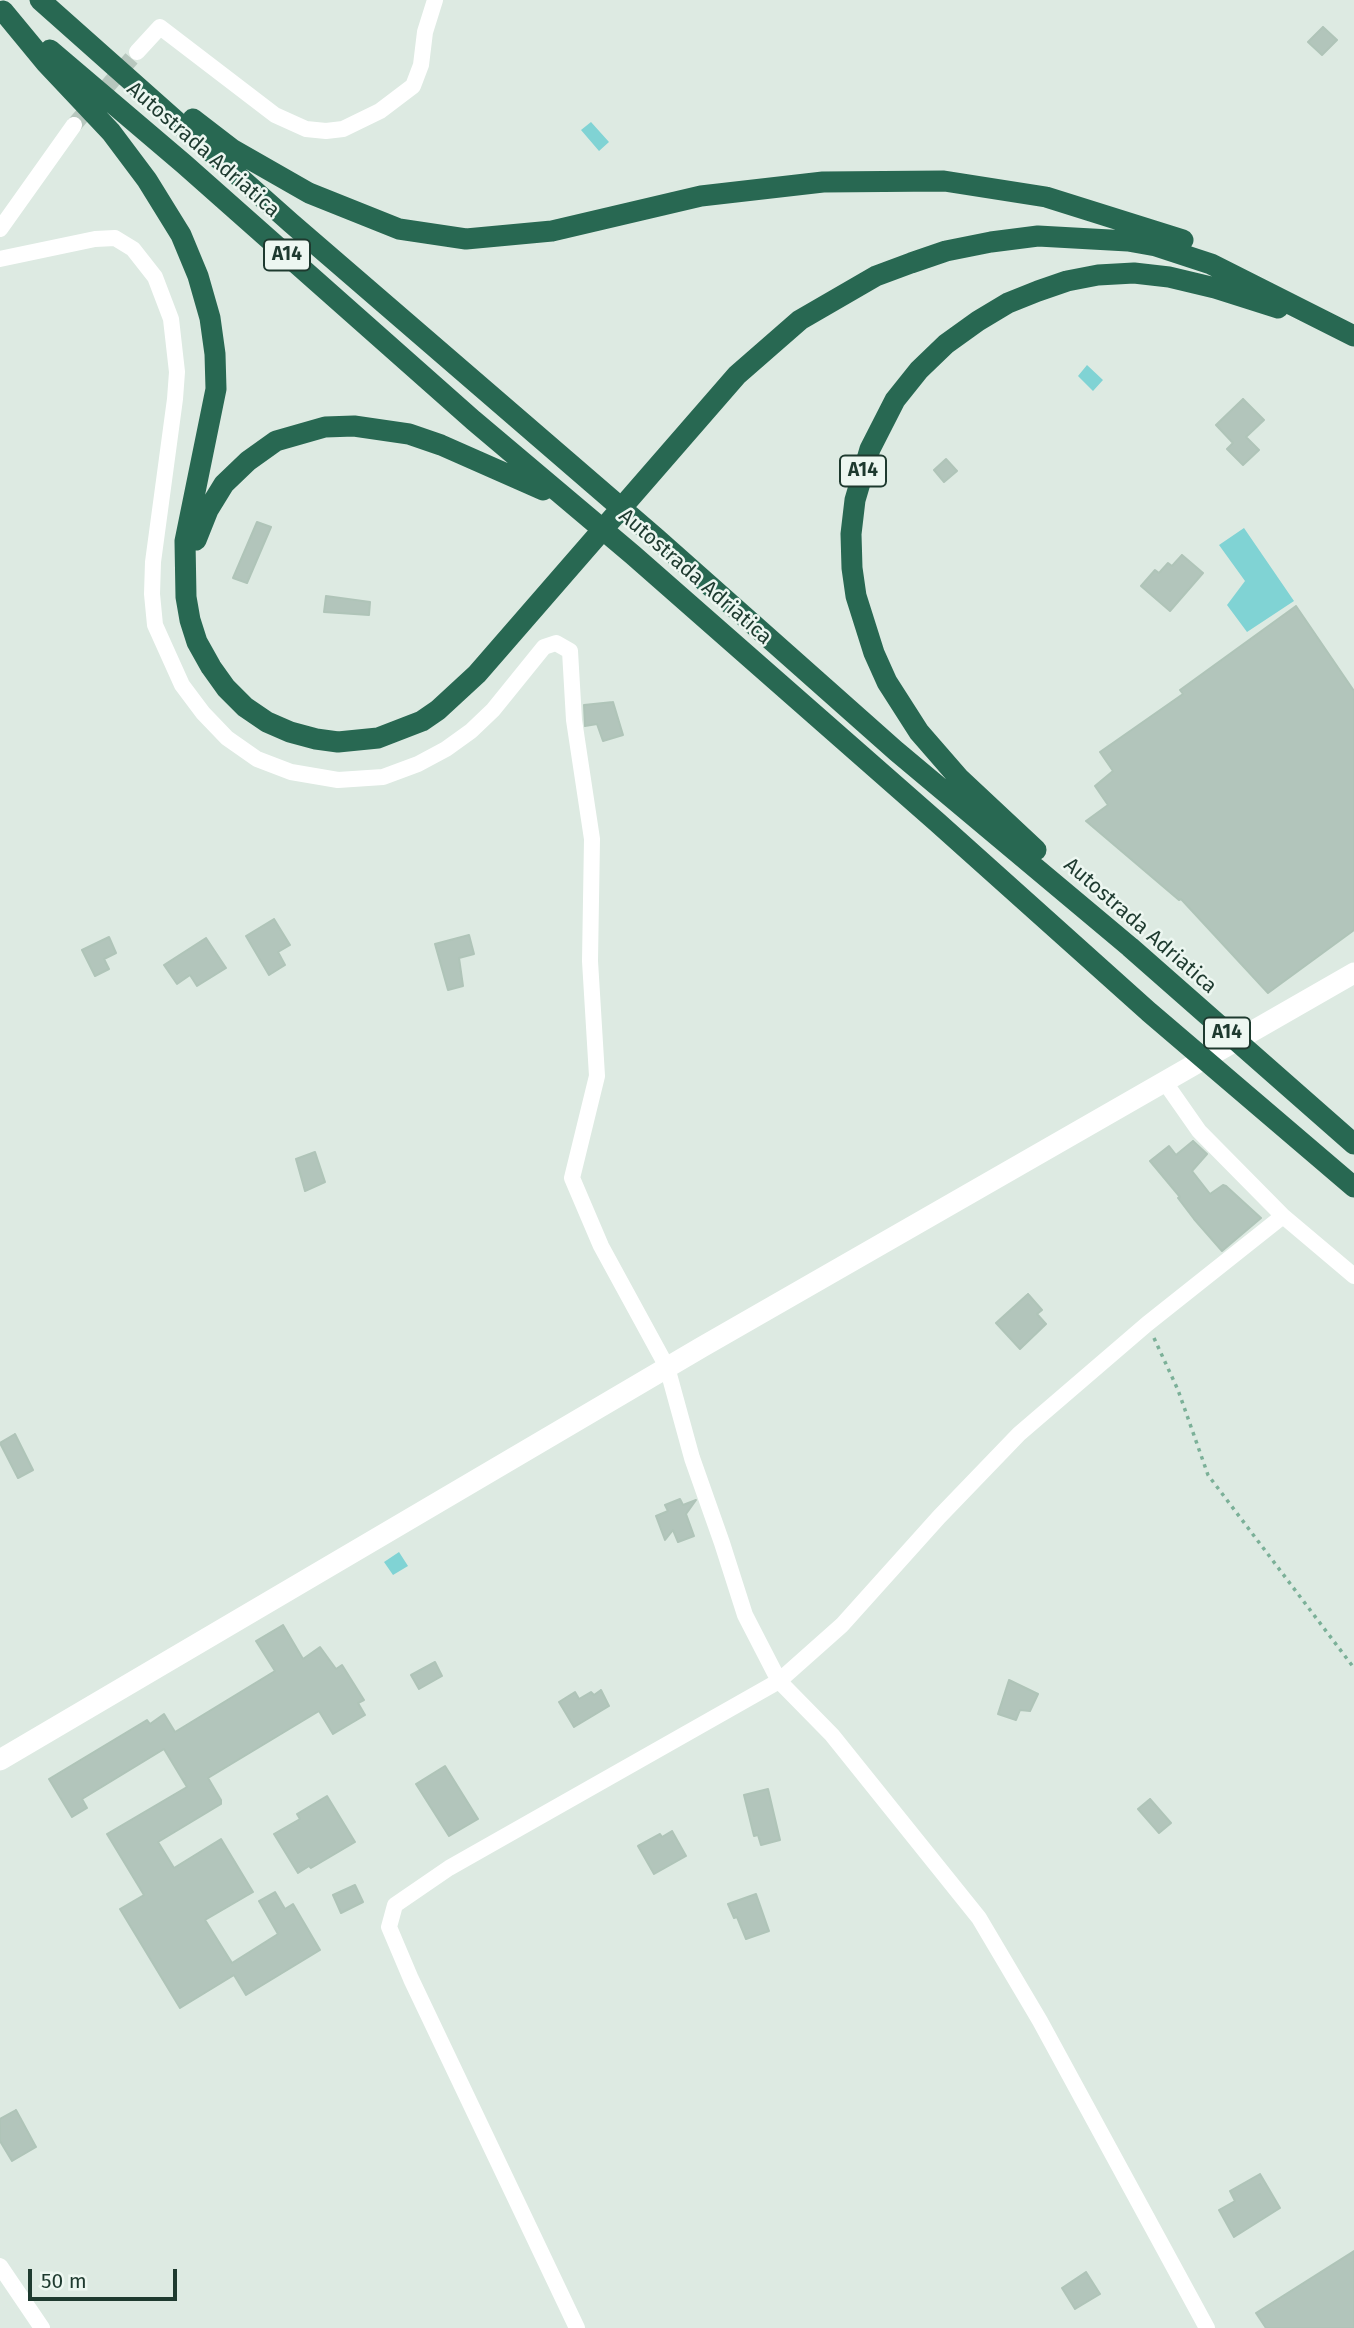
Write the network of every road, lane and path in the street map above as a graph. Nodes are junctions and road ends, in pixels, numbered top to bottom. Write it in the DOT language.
graph roads {
  1 [pos="40,0"];
  2 [pos="435,0"];
  3 [pos="1,9"];
  4 [pos="64,21"];
  5 [pos="137,52"];
  6 [pos="74,125"];
  7 [pos="0,229"];
  8 [pos="0,259"];
  9 [pos="1350,334"];
  10 [pos="569,501"];
  11 [pos="187,573"];
  12 [pos="1130,947"];
  13 [pos="1354,973"];
  14 [pos="1164,1081"];
  15 [pos="1354,1144"];
  16 [pos="1354,1187"];
  17 [pos="1283,1216"];
  18 [pos="1354,1276"];
  19 [pos="1147,1324"];
  20 [pos="667,1367"];
  21 [pos="1354,1668"];
  22 [pos="779,1681"];
  23 [pos="0,1760"];
  24 [pos="0,2266"];
  25 [pos="42,2328"];
  26 [pos="577,2328"];
  27 [pos="1207,2328"];
  1 -- 4 [label="highway, Autostrada Adriatica / A14"];
  2 -- 5 [label="street"];
  3 -- 10 [label="highway, Autostrada Adriatica / A14"];
  3 -- 11 [label="highway"];
  4 -- 9 [label="highway"];
  4 -- 12 [label="highway, Autostrada Adriatica / A14"];
  6 -- 7 [label="street"];
  8 -- 20 [label="street"];
  9 -- 11 [label="highway"];
  9 -- 12 [label="highway, A14"];
  10 -- 11 [label="highway"];
  10 -- 16 [label="highway, Autostrada Adriatica / A14"];
  12 -- 15 [label="highway, Autostrada Adriatica / A14"];
  13 -- 14 [label="main road"];
  14 -- 17 [label="street"];
  14 -- 20 [label="main road"];
  17 -- 18 [label="street"];
  17 -- 19 [label="street"];
  19 -- 21 [label="path"];
  19 -- 22 [label="street"];
  20 -- 22 [label="street"];
  20 -- 23 [label="main road"];
  22 -- 26 [label="street"];
  22 -- 27 [label="street"];
  24 -- 25 [label="street"];
}
